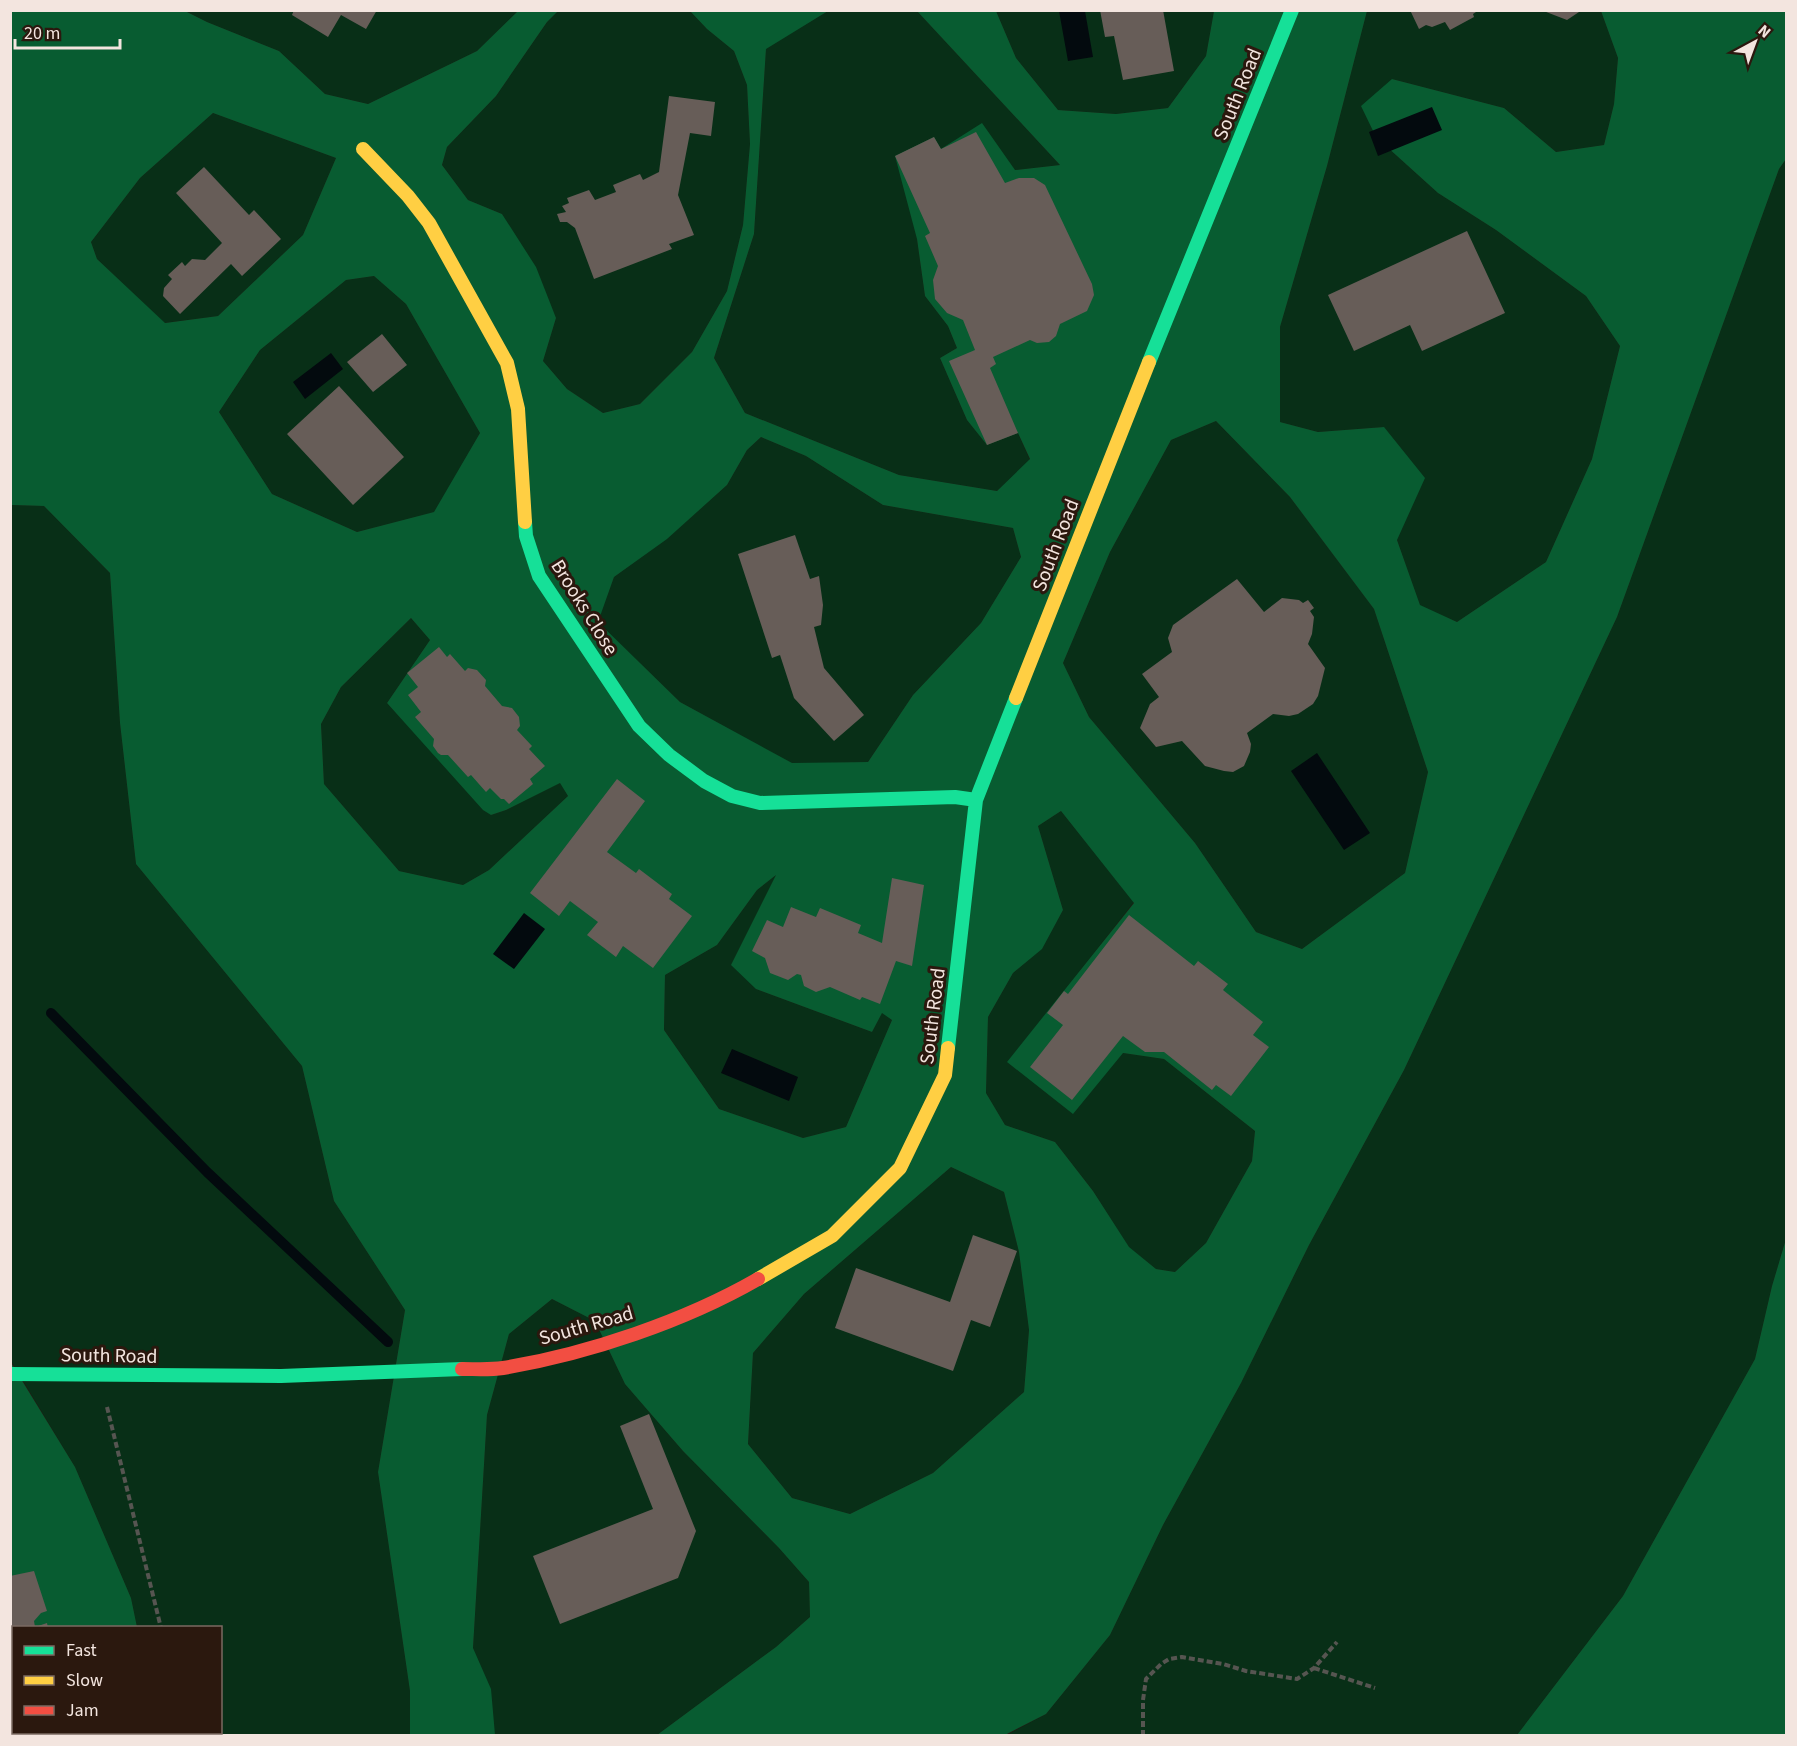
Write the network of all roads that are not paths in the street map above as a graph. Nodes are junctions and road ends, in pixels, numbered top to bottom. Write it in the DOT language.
graph roads {
  1 [pos="1292,10"];
  2 [pos="363,149"];
  3 [pos="976,800"];
  4 [pos="10,1374"];
  1 -- 3 [label="street, South Road"];
  2 -- 3 [label="street, Brooks Close"];
  3 -- 4 [label="street, South Road"];
}
